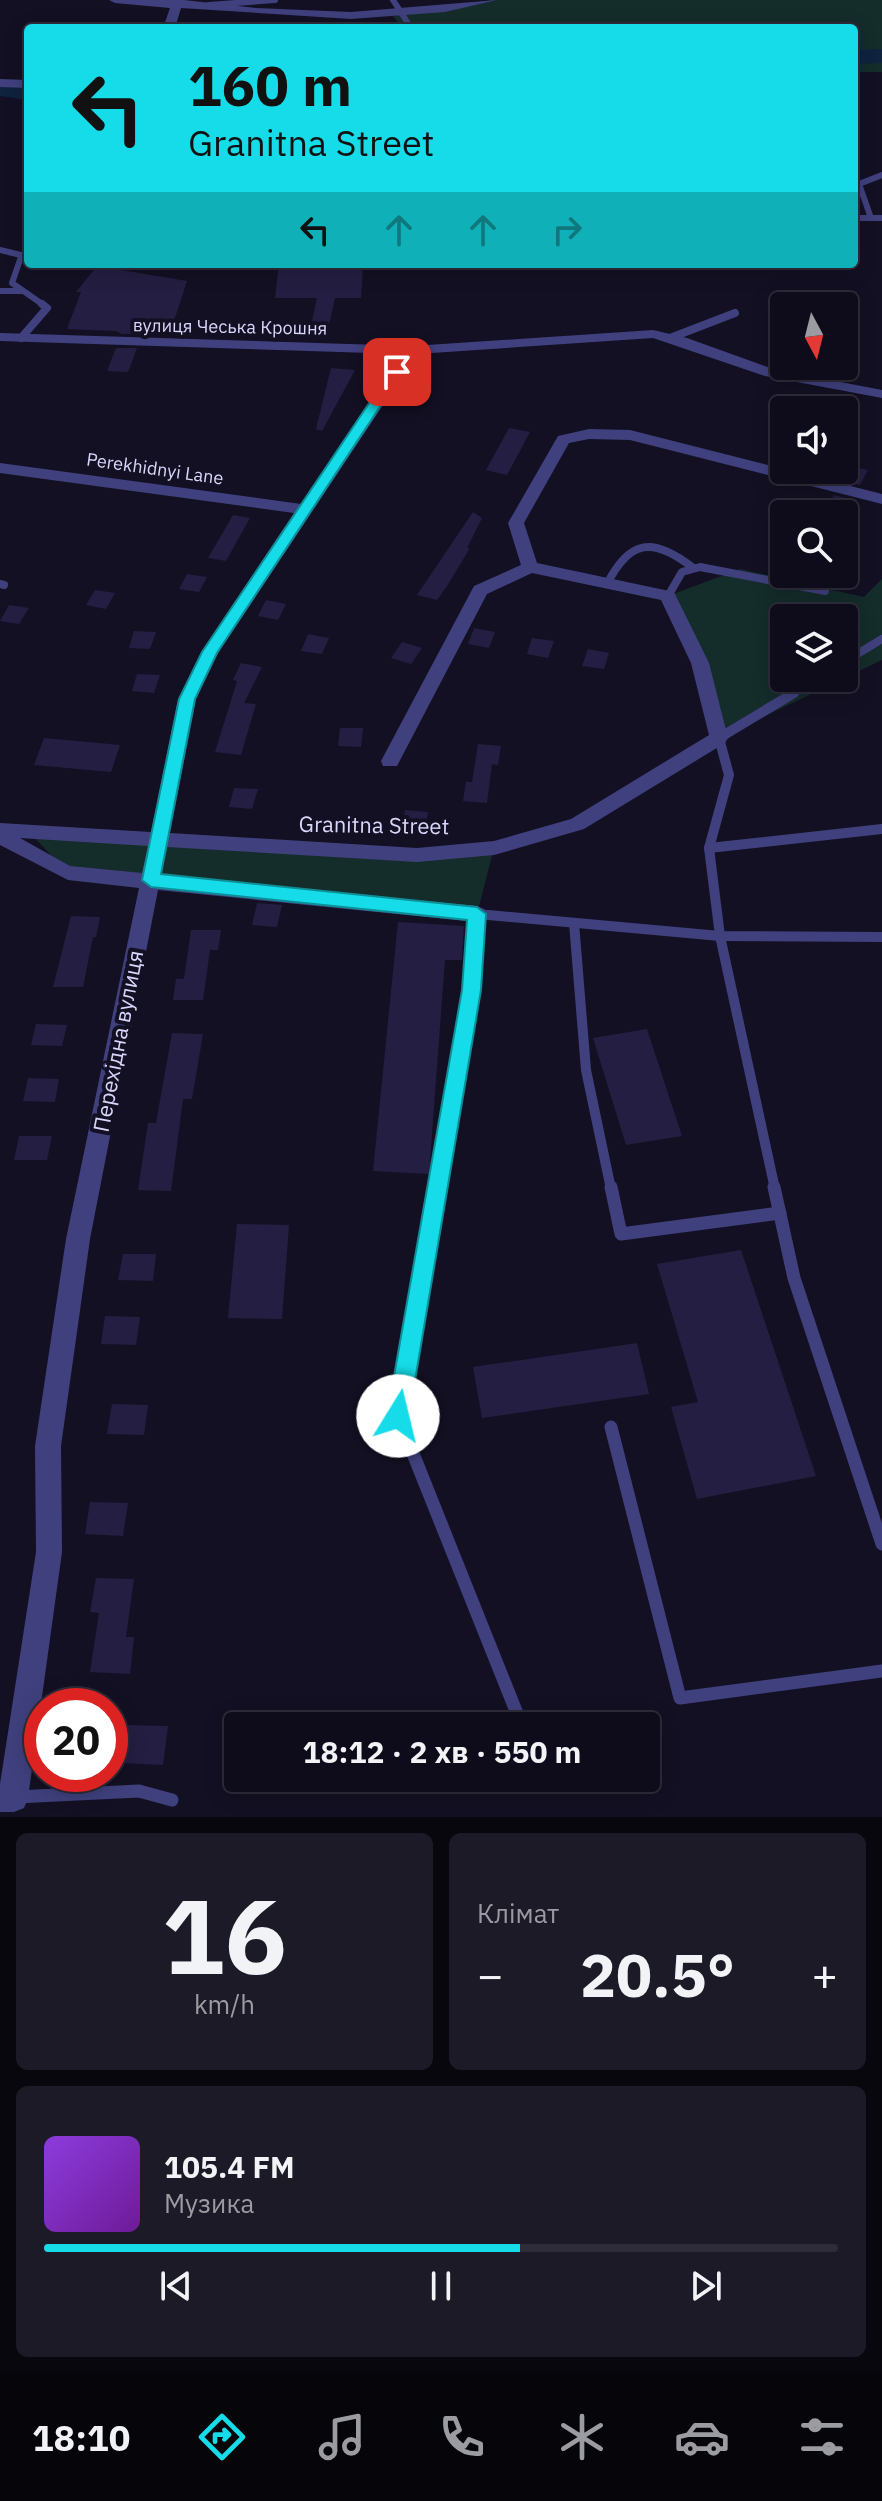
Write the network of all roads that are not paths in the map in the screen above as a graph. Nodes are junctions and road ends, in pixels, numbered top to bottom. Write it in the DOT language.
graph roads {
  1 [pos="115,0"];
  2 [pos="275,0"];
  3 [pos="393,0"];
  4 [pos="491,0"];
  5 [pos="177,2"];
  6 [pos="203,6"];
  7 [pos="404,15"];
  8 [pos="170,24"];
  9 [pos="409,24"];
  10 [pos="0,83"];
  11 [pos="24,84"];
  12 [pos="882,175"];
  13 [pos="858,218"];
  14 [pos="871,218"];
  15 [pos="882,218"];
  16 [pos="0,250"];
  17 [pos="24,256"];
  18 [pos="24,258"];
  19 [pos="0,291"];
  20 [pos="23,291"];
  21 [pos="735,313"];
  22 [pos="0,337"];
  23 [pos="21,338"];
  24 [pos="670,338"];
  25 [pos="412,350"];
  26 [pos="882,394"];
  27 [pos="0,468"];
  28 [pos="882,499"];
  29 [pos="305,510"];
  30 [pos="530,567"];
  31 [pos="692,567"];
  32 [pos="607,584"];
  33 [pos="825,591"];
  34 [pos="668,596"];
  35 [pos="882,639"];
  36 [pos="858,654"];
  37 [pos="795,692"];
  38 [pos="719,738"];
  39 [pos="390,761"];
  40 [pos="882,829"];
  41 [pos="0,830"];
  42 [pos="0,837"];
  43 [pos="159,840"];
  44 [pos="709,848"];
  45 [pos="151,880"];
  46 [pos="477,914"];
  47 [pos="574,923"];
  48 [pos="720,936"];
  49 [pos="882,937"];
  50 [pos="780,1213"];
  51 [pos="611,1427"];
  52 [pos="882,1544"];
  53 [pos="882,1671"];
  54 [pos="516,1712"];
  55 [pos="7,1798"];
  56 [pos="172,1800"];
  1 -- 5 [label="street"];
  2 -- 6 [label="lane"];
  3 -- 7 [label="lane"];
  4 -- 7 [label="street"];
  5 -- 6 [label="street"];
  5 -- 8 [label="street"];
  6 -- 7 [label="street"];
  7 -- 9 [label="lane"];
  10 -- 11 [label="street"];
  12 -- 14 [label="lane"];
  13 -- 14 [label="lane"];
  14 -- 15 [label="lane"];
  16 -- 17 [label="lane"];
  18 -- 20 [label="lane"];
  19 -- 20 [label="lane"];
  20 -- 23 [label="lane"];
  21 -- 24 [label="lane"];
  22 -- 23 [label="street, вулиця Чеська Крошня"];
  23 -- 25 [label="street, вулиця Чеська Крошня"];
  24 -- 25 [label="street, вулиця Чеська Крошня"];
  24 -- 26 [label="street, вулиця Чеська Крошня"];
  25 -- 29 [label="street, Перехідна вулиця"];
  27 -- 29 [label="street, Perekhidnyi Lane"];
  28 -- 30 [label="street"];
  29 -- 43 [label="street, Перехідна вулиця"];
  30 -- 32 [label="street"];
  30 -- 39 [label="street"];
  31 -- 32 [label="lane"];
  31 -- 33 [label="lane"];
  31 -- 34 [label="lane"];
  32 -- 34 [label="street"];
  34 -- 38 [label="street"];
  35 -- 36 [label="lane"];
  37 -- 38 [label="lane"];
  38 -- 43 [label="street, Granitna Street"];
  38 -- 44 [label="lane"];
  40 -- 44 [label="lane"];
  41 -- 43 [label="street, Granitna Street"];
  42 -- 45 [label="street"];
  43 -- 45 [label="street, Перехідна вулиця"];
  44 -- 48 [label="lane"];
  45 -- 46 [label="street"];
  45 -- 55 [label="street, Перехідна вулиця"];
  46 -- 47 [label="lane"];
  46 -- 54 [label="lane"];
  47 -- 48 [label="lane"];
  47 -- 50 [label="lane"];
  48 -- 49 [label="lane"];
  48 -- 50 [label="lane"];
  50 -- 52 [label="lane"];
  51 -- 53 [label="lane"];
  55 -- 56 [label="lane"];
}
